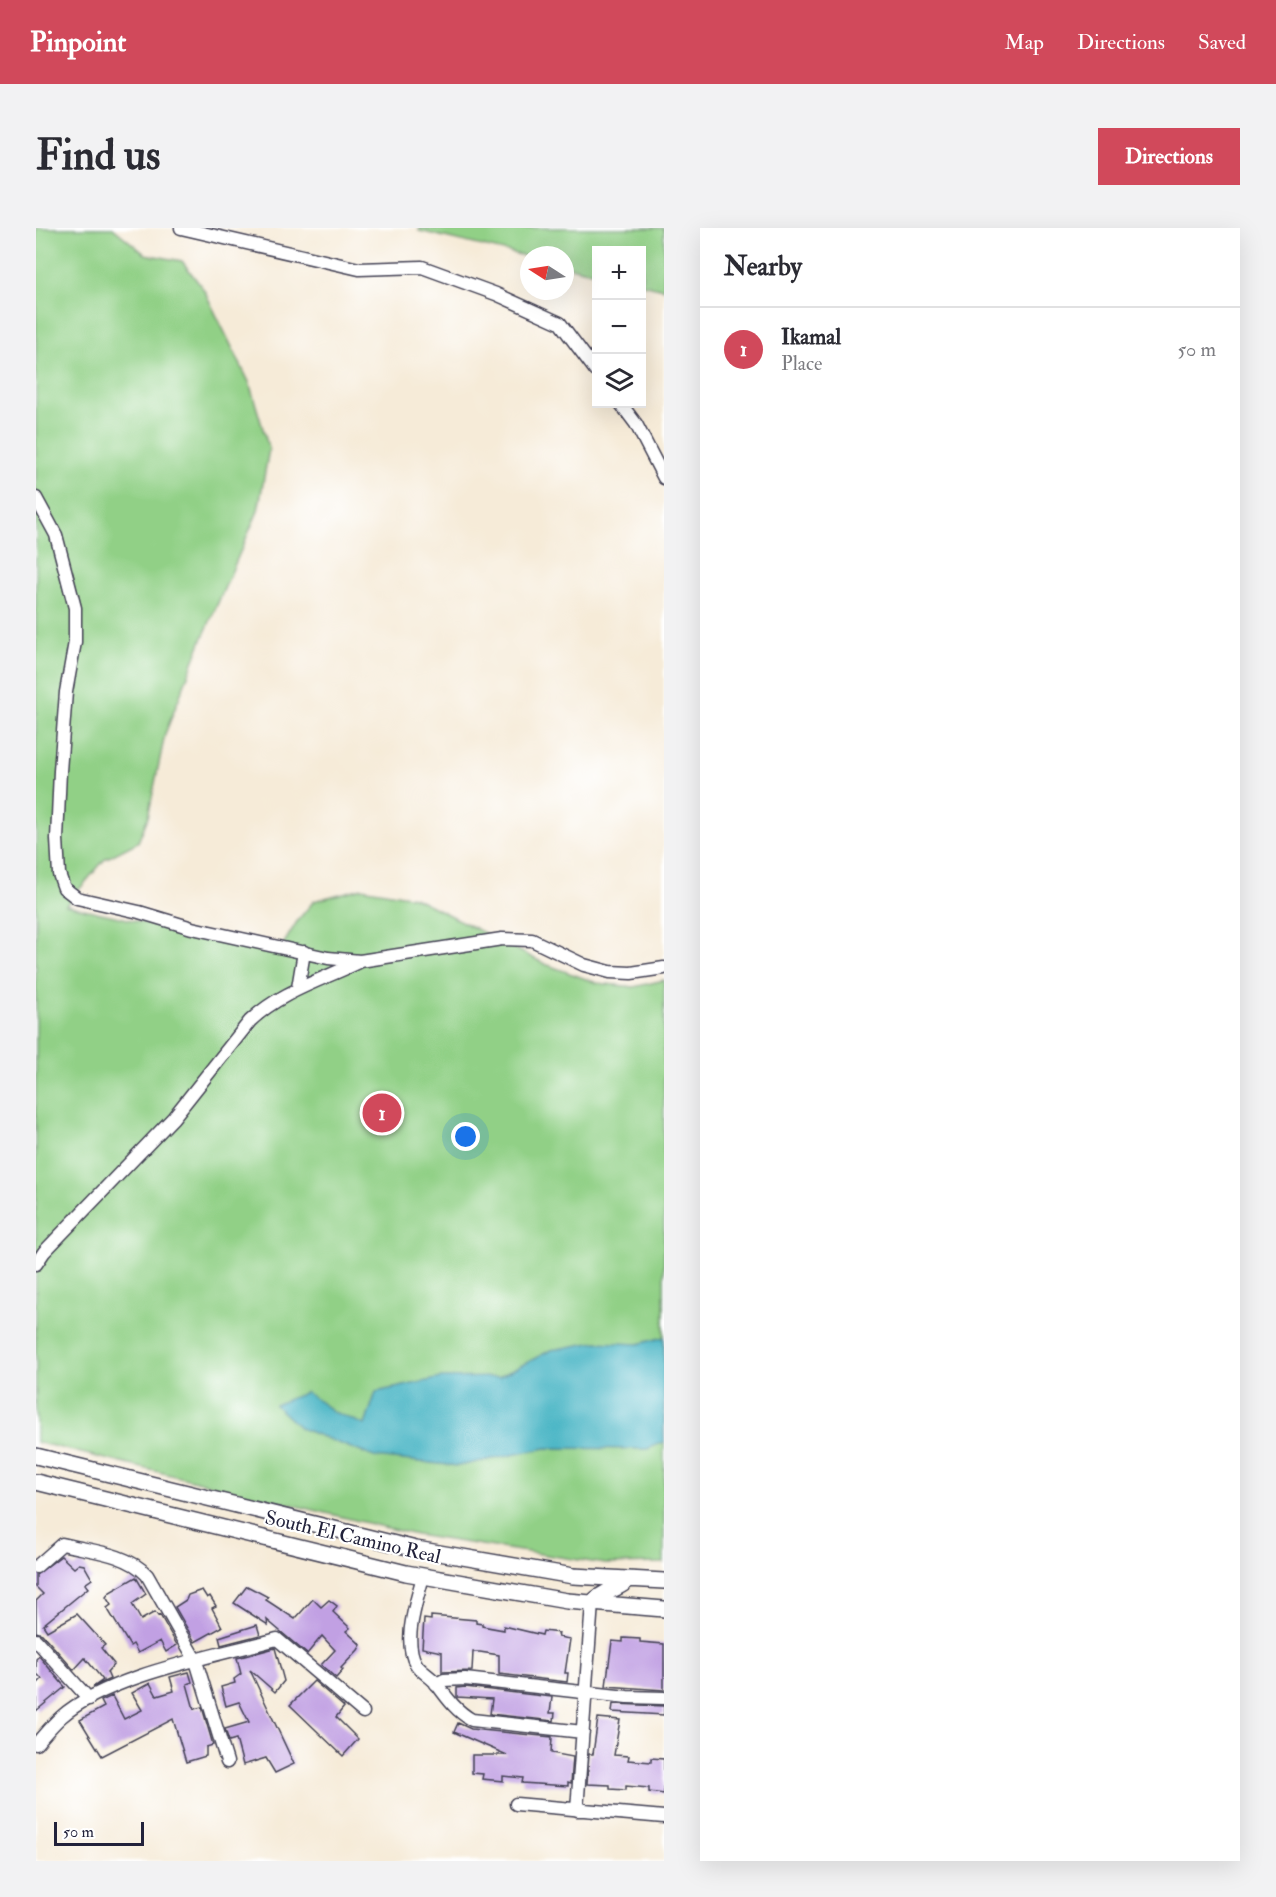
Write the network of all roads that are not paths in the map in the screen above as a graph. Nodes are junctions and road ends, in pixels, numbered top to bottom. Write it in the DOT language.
graph roads {
  1 [pos="181,228"];
  2 [pos="592,365"];
  3 [pos="624,408"];
  4 [pos="664,478"];
  5 [pos="36,498"];
  6 [pos="304,951"];
  7 [pos="360,961"];
  8 [pos="664,968"];
  9 [pos="298,988"];
  10 [pos="36,1264"];
  11 [pos="36,1456"];
  12 [pos="36,1482"];
  13 [pos="36,1567"];
  14 [pos="423,1576"];
  15 [pos="627,1581"];
  16 [pos="664,1581"];
  17 [pos="592,1603"];
  18 [pos="664,1609"];
  19 [pos="36,1640"];
  20 [pos="196,1661"];
  21 [pos="436,1683"];
  22 [pos="586,1691"];
  23 [pos="664,1698"];
  24 [pos="89,1699"];
  25 [pos="363,1712"];
  26 [pos="583,1732"];
  27 [pos="36,1744"];
  28 [pos="227,1762"];
  29 [pos="516,1804"];
  30 [pos="577,1810"];
  31 [pos="664,1817"];
  1 -- 2 [label="lane"];
  3 -- 4 [label="lane"];
  5 -- 6 [label="lane"];
  6 -- 7 [label="lane"];
  6 -- 9 [label="lane"];
  7 -- 8 [label="lane"];
  7 -- 9 [label="lane"];
  9 -- 10 [label="lane"];
  11 -- 15 [label="main road, South El Camino Real"];
  12 -- 14 [label="main road, South El Camino Real"];
  13 -- 20 [label="lane"];
  14 -- 17 [label="main road, South El Camino Real"];
  14 -- 21 [label="lane"];
  15 -- 16 [label="main road, South El Camino Real"];
  15 -- 17 [label="main road"];
  17 -- 18 [label="main road, South El Camino Real"];
  17 -- 22 [label="lane"];
  19 -- 24 [label="lane"];
  20 -- 24 [label="lane"];
  20 -- 25 [label="lane"];
  20 -- 28 [label="lane"];
  21 -- 22 [label="lane"];
  21 -- 26 [label="lane"];
  22 -- 23 [label="lane"];
  22 -- 26 [label="lane"];
  24 -- 27 [label="lane"];
  26 -- 30 [label="lane"];
  29 -- 30 [label="lane"];
  30 -- 31 [label="lane"];
}
